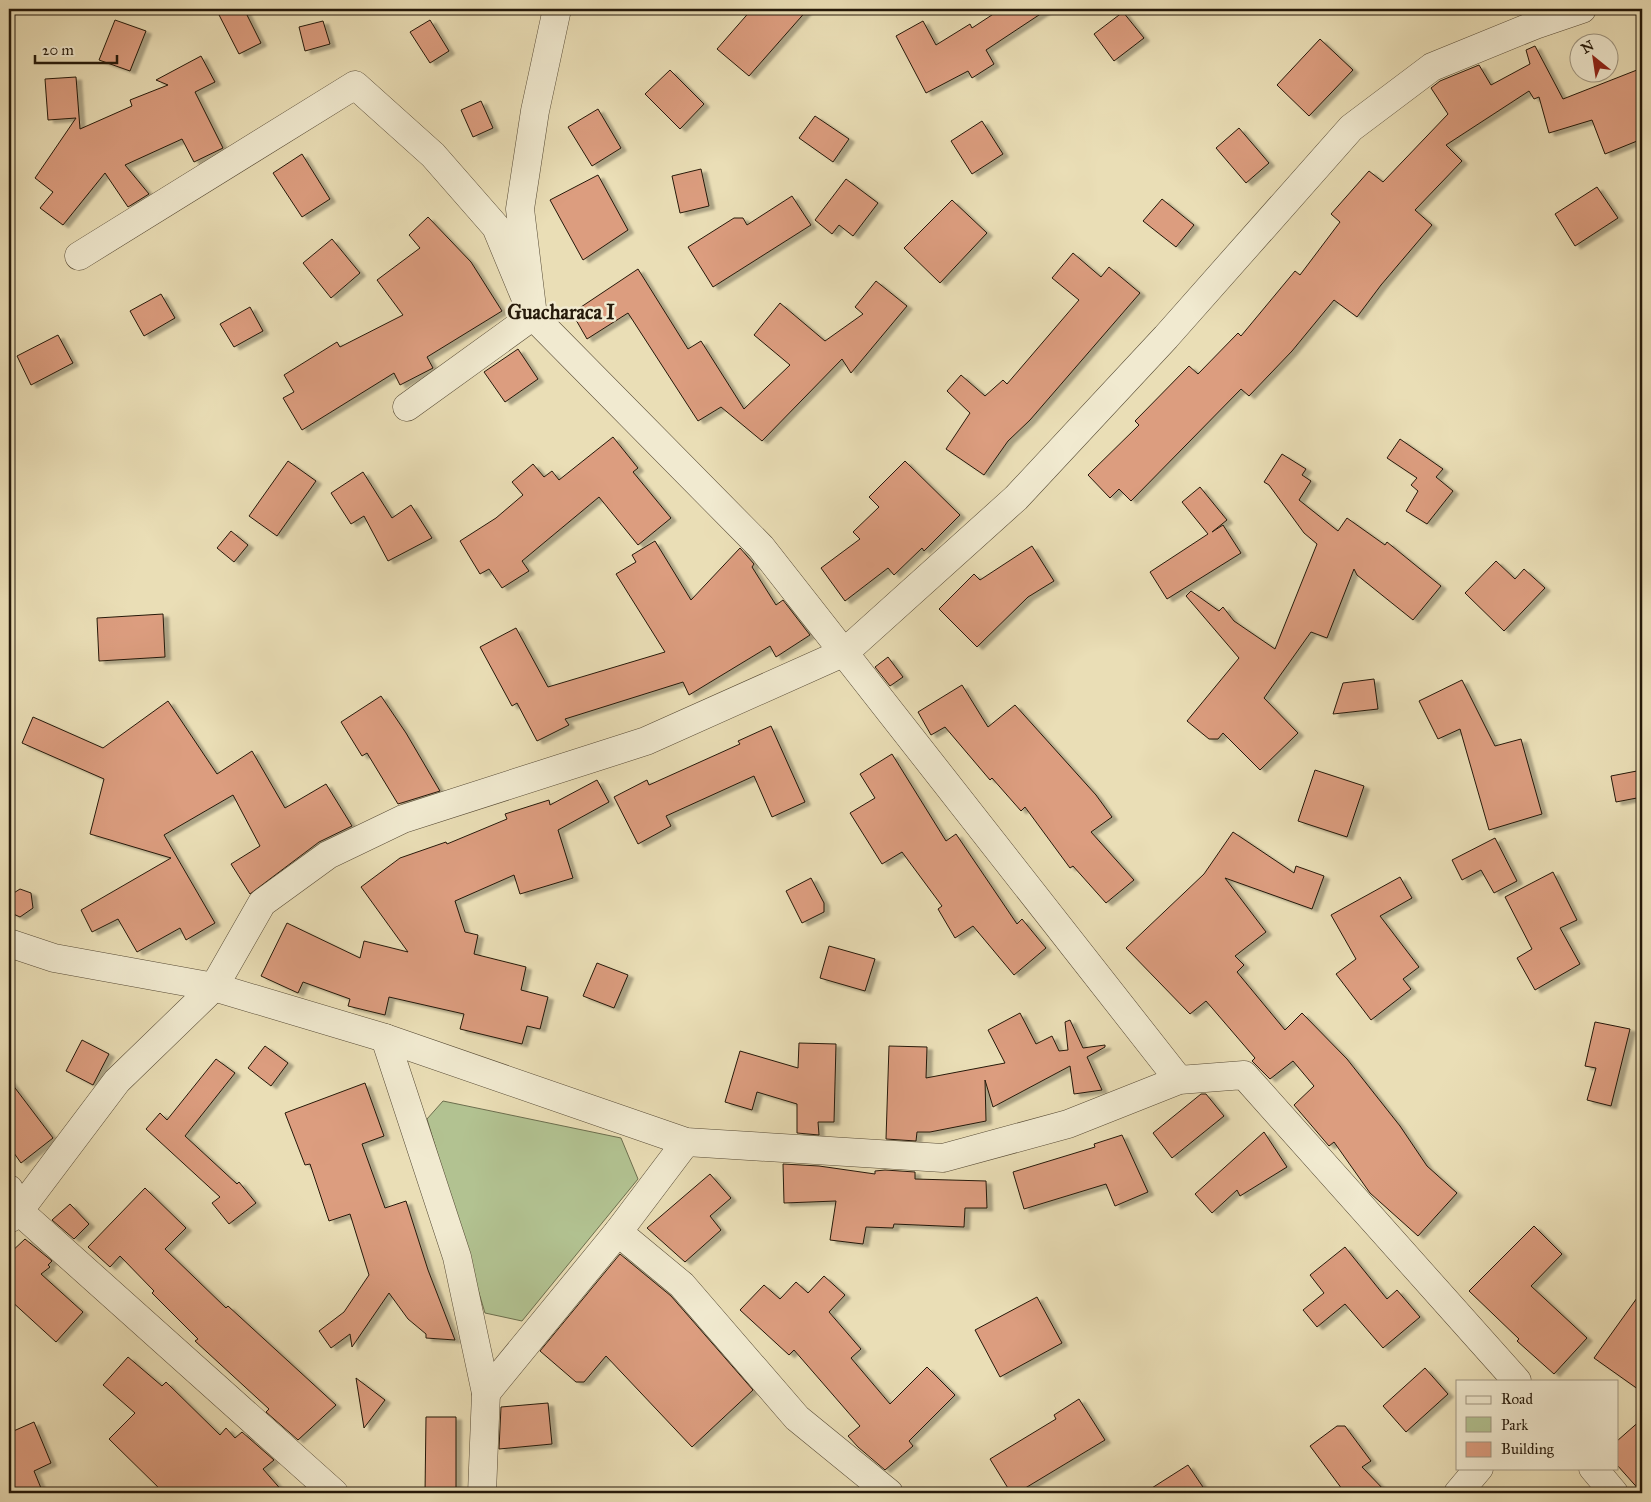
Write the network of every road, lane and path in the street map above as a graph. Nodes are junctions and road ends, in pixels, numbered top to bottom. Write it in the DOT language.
graph roads {
  1 [pos="557,9"];
  2 [pos="1582,9"];
  3 [pos="79,256"];
  4 [pos="533,316"];
  5 [pos="407,407"];
  6 [pos="845,652"];
  7 [pos="9,943"];
  8 [pos="214,987"];
  9 [pos="386,1038"];
  10 [pos="1180,1080"];
  11 [pos="686,1142"];
  12 [pos="12,1206"];
  13 [pos="618,1232"];
  14 [pos="1516,1380"];
  15 [pos="486,1393"];
  16 [pos="1477,1470"];
  17 [pos="1595,1470"];
  18 [pos="334,1493"];
  19 [pos="482,1493"];
  20 [pos="889,1493"];
  21 [pos="1458,1493"];
  22 [pos="1614,1493"];
  1 -- 4 [label="street"];
  2 -- 6 [label="street"];
  3 -- 4 [label="street"];
  4 -- 5 [label="street"];
  4 -- 6 [label="street"];
  6 -- 8 [label="street"];
  6 -- 10 [label="street"];
  7 -- 8 [label="street"];
  8 -- 9 [label="street"];
  8 -- 12 [label="street"];
  9 -- 11 [label="street"];
  9 -- 15 [label="street"];
  10 -- 11 [label="street"];
  10 -- 14 [label="street"];
  11 -- 13 [label="street"];
  12 -- 18 [label="street"];
  13 -- 15 [label="street"];
  13 -- 20 [label="street"];
  15 -- 19 [label="street"];
  16 -- 21 [label="street"];
  17 -- 22 [label="street"];
}
